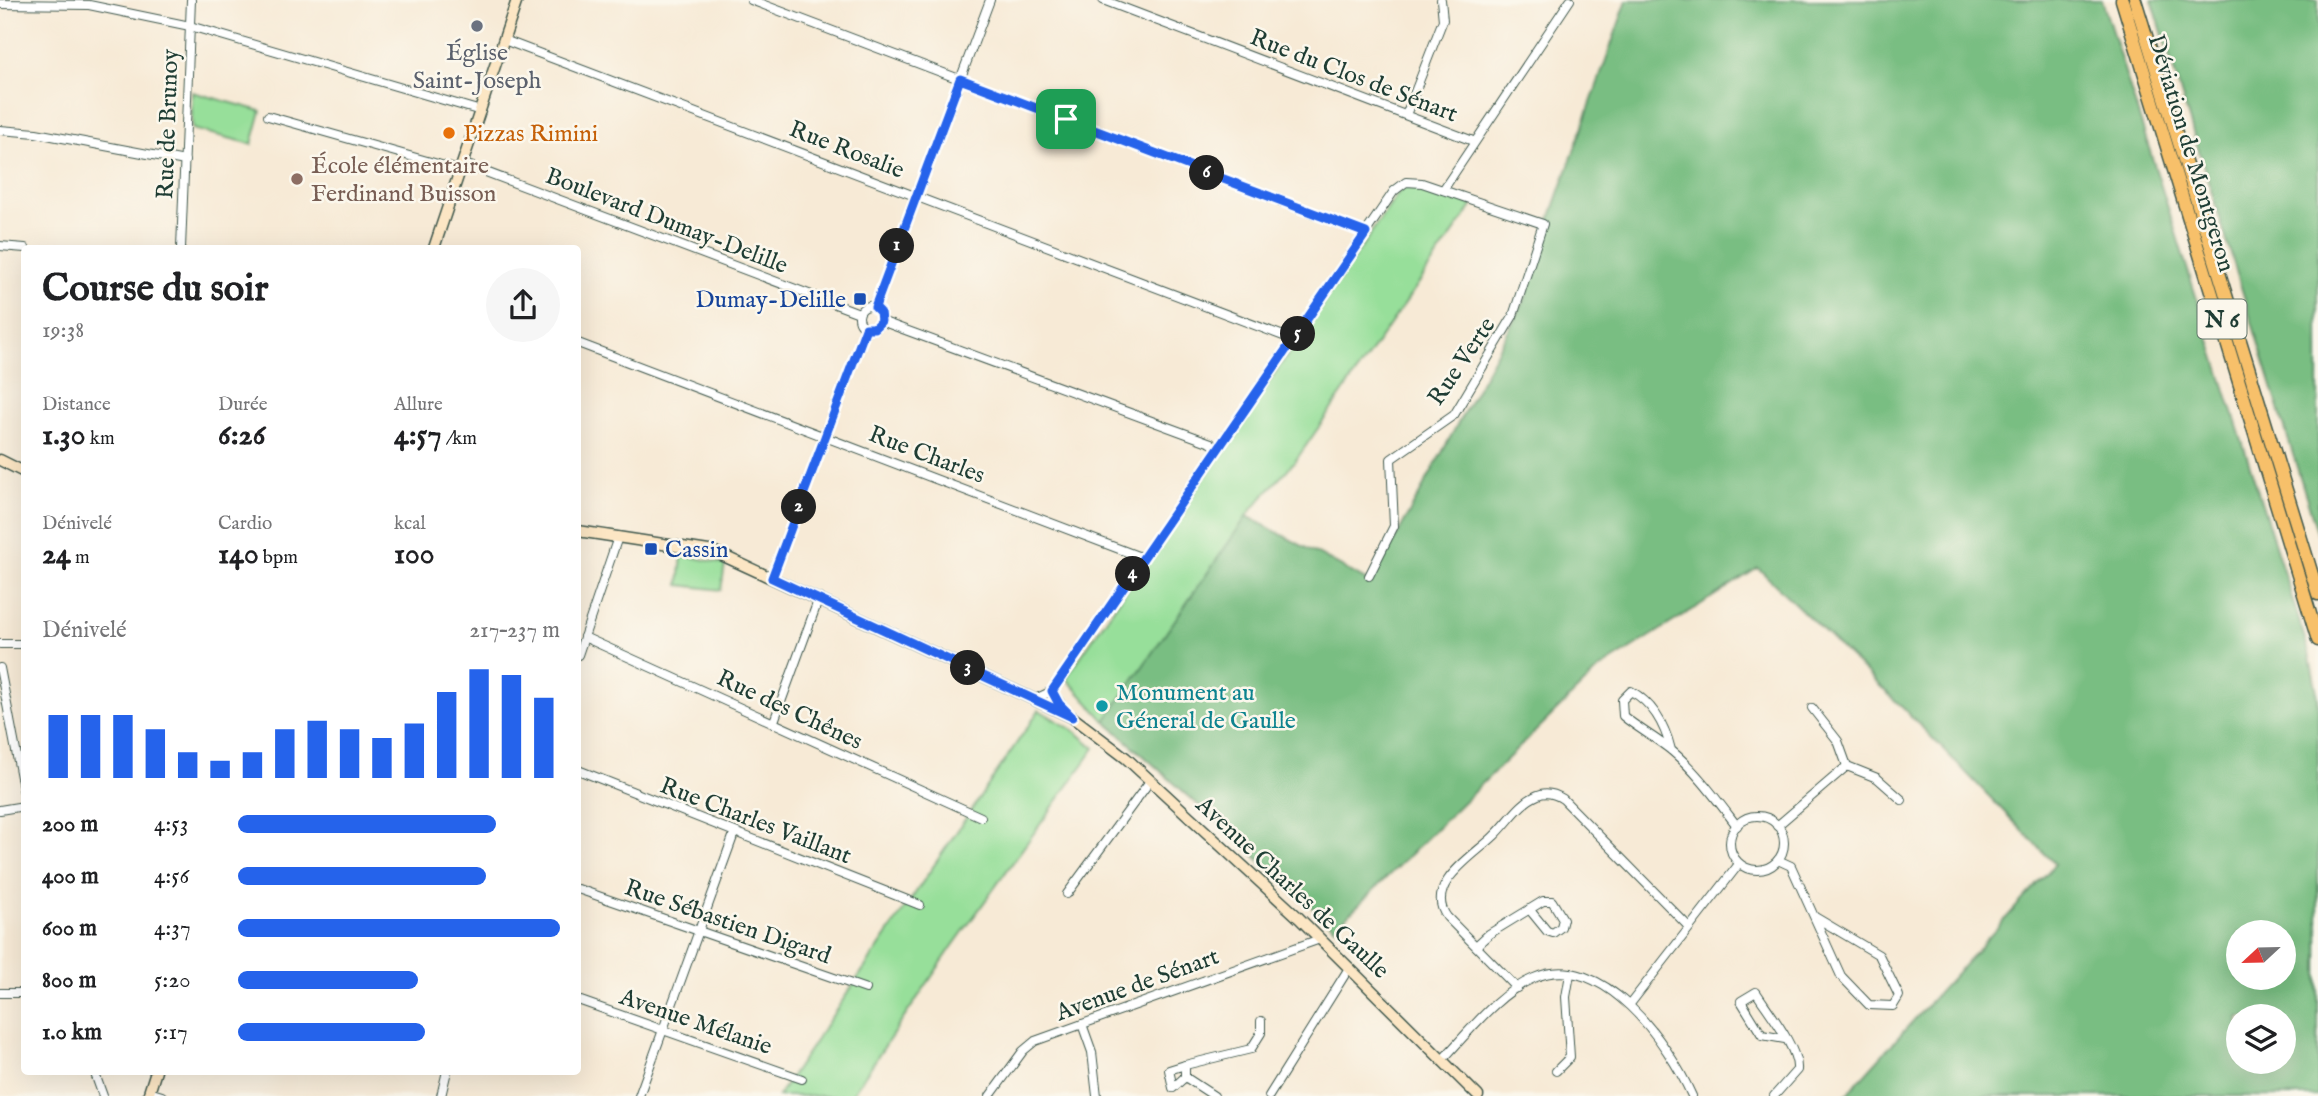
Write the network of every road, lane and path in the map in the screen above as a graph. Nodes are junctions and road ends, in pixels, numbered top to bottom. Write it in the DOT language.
graph roads {
  1 [pos="191,0"];
  2 [pos="517,0"];
  3 [pos="751,0"];
  4 [pos="990,0"];
  5 [pos="1103,0"];
  6 [pos="1441,0"];
  7 [pos="1570,0"];
  8 [pos="2122,0"];
  9 [pos="2135,0"];
  10 [pos="0,4"];
  11 [pos="1126,4"];
  12 [pos="190,26"];
  13 [pos="504,40"];
  14 [pos="960,79"];
  15 [pos="481,111"];
  16 [pos="1406,115"];
  17 [pos="268,116"];
  18 [pos="0,130"];
  19 [pos="1473,141"];
  20 [pos="185,161"];
  21 [pos="461,167"];
  22 [pos="1443,190"];
  23 [pos="916,196"];
  24 [pos="1366,233"];
  25 [pos="181,245"];
  26 [pos="435,245"];
  27 [pos="0,246"];
  28 [pos="21,248"];
  29 [pos="875,307"];
  30 [pos="859,313"];
  31 [pos="881,321"];
  32 [pos="866,328"];
  33 [pos="1294,340"];
  34 [pos="581,344"];
  35 [pos="826,437"];
  36 [pos="1217,448"];
  37 [pos="0,460"];
  38 [pos="21,470"];
  39 [pos="581,531"];
  40 [pos="618,537"];
  41 [pos="1143,558"];
  42 [pos="1369,576"];
  43 [pos="772,578"];
  44 [pos="2318,594"];
  45 [pos="819,598"];
  46 [pos="584,637"];
  47 [pos="2318,640"];
  48 [pos="0,644"];
  49 [pos="21,644"];
  50 [pos="581,646"];
  51 [pos="0,668"];
  52 [pos="1052,691"];
  53 [pos="1035,699"];
  54 [pos="1812,708"];
  55 [pos="1072,717"];
  56 [pos="773,724"];
  57 [pos="12,736"];
  58 [pos="21,739"];
  59 [pos="1671,750"];
  60 [pos="1847,766"];
  61 [pos="581,771"];
  62 [pos="21,779"];
  63 [pos="1150,781"];
  64 [pos="1902,800"];
  65 [pos="21,806"];
  66 [pos="0,810"];
  67 [pos="981,817"];
  68 [pos="1737,826"];
  69 [pos="1777,826"];
  70 [pos="734,834"];
  71 [pos="1778,860"];
  72 [pos="1740,864"];
  73 [pos="581,890"];
  74 [pos="1067,894"];
  75 [pos="920,905"];
  76 [pos="1529,909"];
  77 [pos="1815,917"];
  78 [pos="1688,926"];
  79 [pos="699,931"];
  80 [pos="1320,939"];
  81 [pos="1476,946"];
  82 [pos="1349,968"];
  83 [pos="1570,974"];
  84 [pos="1517,988"];
  85 [pos="866,989"];
  86 [pos="0,993"];
  87 [pos="21,993"];
  88 [pos="581,1001"];
  89 [pos="1630,1004"];
  90 [pos="1261,1021"];
  91 [pos="1082,1024"];
  92 [pos="663,1030"];
  93 [pos="1785,1039"];
  94 [pos="1441,1060"];
  95 [pos="1185,1065"];
  96 [pos="1556,1071"];
  97 [pos="95,1075"];
  98 [pos="155,1075"];
  99 [pos="446,1075"];
  100 [pos="1185,1077"];
  101 [pos="802,1079"];
  102 [pos="1174,1092"];
  103 [pos="149,1094"];
  104 [pos="103,1096"];
  105 [pos="162,1096"];
  106 [pos="441,1096"];
  107 [pos="639,1096"];
  108 [pos="990,1096"];
  109 [pos="1097,1096"];
  110 [pos="1214,1096"];
  111 [pos="1269,1096"];
  112 [pos="1478,1096"];
  113 [pos="1692,1096"];
  114 [pos="1774,1096"];
  1 -- 12 [label="street, Rue de Brunoy"];
  2 -- 13 [label="main road"];
  3 -- 14 [label="street"];
  4 -- 14 [label="street"];
  5 -- 11 [label="street, Rue du Clos de Sénart"];
  6 -- 16 [label="street"];
  7 -- 19 [label="street"];
  8 -- 47 [label="main road, Déviation de Montgeron / N 6"];
  9 -- 44 [label="main road, Déviation de Montgeron / N 6"];
  10 -- 12 [label="street"];
  11 -- 16 [label="street, Rue du Clos de Sénart"];
  12 -- 15 [label="street"];
  12 -- 20 [label="street, Rue de Brunoy"];
  13 -- 15 [label="main road"];
  13 -- 23 [label="street, Rue Rosalie"];
  14 -- 23 [label="street"];
  14 -- 24 [label="street"];
  15 -- 21 [label="main road"];
  16 -- 19 [label="street, Rue du Clos de Sénart"];
  17 -- 21 [label="street, Boulevard Dumay-Delille"];
  18 -- 20 [label="street"];
  19 -- 22 [label="street"];
  20 -- 25 [label="street, Rue de Brunoy"];
  21 -- 26 [label="main road"];
  21 -- 30 [label="street, Boulevard Dumay-Delille"];
  22 -- 24 [label="street"];
  22 -- 42 [label="street, Rue Verte"];
  23 -- 29 [label="street"];
  23 -- 33 [label="street, Rue Rosalie"];
  24 -- 33 [label="street"];
  27 -- 28 [label="street"];
  29 -- 30 [label="street"];
  29 -- 31 [label="street"];
  30 -- 32 [label="street"];
  31 -- 32 [label="street"];
  31 -- 36 [label="street"];
  32 -- 35 [label="street"];
  33 -- 36 [label="street"];
  34 -- 35 [label="street, Rue Charles"];
  35 -- 41 [label="street, Rue Charles"];
  35 -- 43 [label="street"];
  36 -- 41 [label="street"];
  37 -- 38 [label="main road"];
  39 -- 40 [label="main road, Avenue Charles de Gaulle"];
  40 -- 43 [label="main road, Avenue Charles de Gaulle"];
  40 -- 46 [label="street"];
  41 -- 52 [label="street"];
  43 -- 45 [label="main road, Avenue Charles de Gaulle"];
  45 -- 53 [label="main road, Avenue Charles de Gaulle"];
  45 -- 56 [label="street"];
  46 -- 50 [label="street"];
  46 -- 56 [label="street, Rue des Chênes"];
  48 -- 49 [label="street"];
  51 -- 57 [label="street"];
  52 -- 53 [label="street"];
  52 -- 55 [label="street"];
  53 -- 55 [label="main road, Avenue Charles de Gaulle"];
  54 -- 60 [label="street"];
  55 -- 63 [label="main road, Avenue Charles de Gaulle"];
  56 -- 67 [label="street, Rue des Chênes"];
  57 -- 58 [label="street"];
  57 -- 62 [label="street"];
  59 -- 59 [label="street"];
  59 -- 68 [label="street"];
  60 -- 64 [label="street"];
  60 -- 69 [label="street"];
  61 -- 70 [label="street, Rue Charles Vaillant"];
  63 -- 74 [label="street"];
  63 -- 80 [label="main road, Avenue Charles de Gaulle"];
  65 -- 66 [label="street"];
  68 -- 69 [label="street"];
  68 -- 72 [label="street"];
  69 -- 71 [label="street"];
  70 -- 75 [label="street, Rue Charles Vaillant"];
  70 -- 79 [label="street"];
  71 -- 72 [label="street"];
  71 -- 77 [label="street"];
  72 -- 78 [label="street"];
  73 -- 79 [label="street, Rue Sébastien Digard"];
  76 -- 76 [label="street"];
  76 -- 81 [label="street"];
  77 -- 77 [label="street"];
  78 -- 81 [label="street"];
  78 -- 89 [label="street"];
  79 -- 85 [label="street, Rue Sébastien Digard"];
  79 -- 92 [label="street"];
  80 -- 82 [label="main road, Avenue Charles de Gaulle"];
  80 -- 91 [label="street, Avenue de Sénart"];
  81 -- 84 [label="street"];
  82 -- 94 [label="main road, Avenue Charles de Gaulle"];
  82 -- 111 [label="street"];
  83 -- 84 [label="street"];
  83 -- 89 [label="street"];
  83 -- 96 [label="street"];
  84 -- 94 [label="street"];
  86 -- 87 [label="street"];
  88 -- 92 [label="street, Avenue Mélanie"];
  89 -- 113 [label="street"];
  90 -- 95 [label="street"];
  91 -- 108 [label="street, Avenue de Sénart"];
  91 -- 109 [label="street"];
  92 -- 101 [label="street, Avenue Mélanie"];
  92 -- 107 [label="street"];
  93 -- 93 [label="street"];
  93 -- 114 [label="street"];
  94 -- 112 [label="main road, Avenue Charles de Gaulle"];
  95 -- 100 [label="street"];
  95 -- 102 [label="street"];
  97 -- 104 [label="street"];
  98 -- 103 [label="main road"];
  99 -- 106 [label="street"];
  100 -- 102 [label="street"];
  100 -- 110 [label="street"];
  103 -- 105 [label="street"];
}
